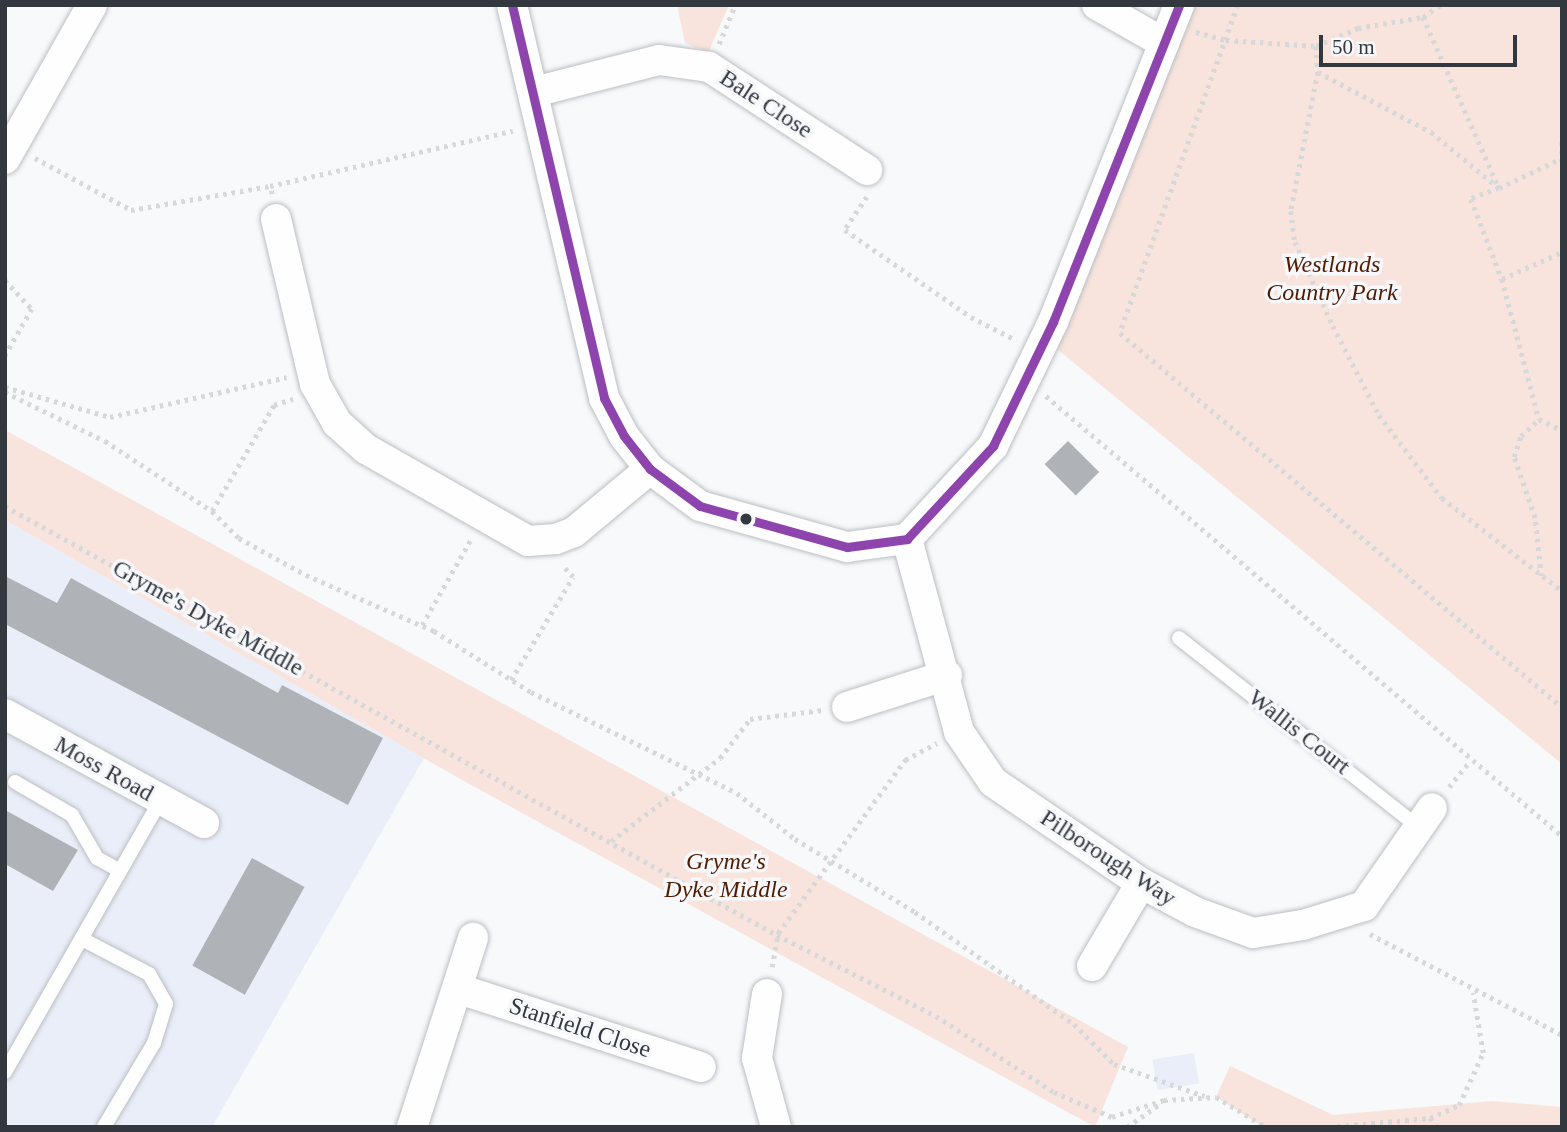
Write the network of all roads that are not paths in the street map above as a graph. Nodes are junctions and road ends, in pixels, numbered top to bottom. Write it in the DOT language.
graph roads {
  1 [pos="92,5"];
  2 [pos="512,5"];
  3 [pos="1097,5"];
  4 [pos="1172,24"];
  5 [pos="534,92"];
  6 [pos="9,153"];
  7 [pos="867,170"];
  8 [pos="276,219"];
  9 [pos="650,469"];
  10 [pos="907,539"];
  11 [pos="1179,638"];
  12 [pos="947,675"];
  13 [pos="847,707"];
  14 [pos="5,714"];
  15 [pos="15,782"];
  16 [pos="162,800"];
  17 [pos="1425,818"];
  18 [pos="204,823"];
  19 [pos="120,871"];
  20 [pos="1142,883"];
  21 [pos="473,938"];
  22 [pos="82,939"];
  23 [pos="1092,966"];
  24 [pos="459,989"];
  25 [pos="767,994"];
  26 [pos="701,1067"];
  27 [pos="5,1072"];
  28 [pos="104,1127"];
  29 [pos="411,1127"];
  30 [pos="776,1127"];
  1 -- 6 [label="street"];
  2 -- 5 [label="street"];
  3 -- 4 [label="street"];
  4 -- 10 [label="street"];
  5 -- 7 [label="street, Bale Close"];
  5 -- 9 [label="street"];
  8 -- 9 [label="street"];
  9 -- 10 [label="street"];
  10 -- 12 [label="street, Pilborough Way"];
  11 -- 17 [label="lane, Wallis Court"];
  12 -- 13 [label="street"];
  12 -- 20 [label="street, Pilborough Way"];
  14 -- 16 [label="street, Moss Road"];
  15 -- 19 [label="lane"];
  16 -- 18 [label="street, Moss Road"];
  16 -- 19 [label="lane"];
  17 -- 20 [label="street, Pilborough Way"];
  19 -- 22 [label="lane"];
  20 -- 23 [label="street"];
  21 -- 24 [label="street"];
  22 -- 27 [label="lane"];
  22 -- 28 [label="lane"];
  24 -- 26 [label="street, Stanfield Close"];
  24 -- 29 [label="street"];
  25 -- 30 [label="street"];
}
